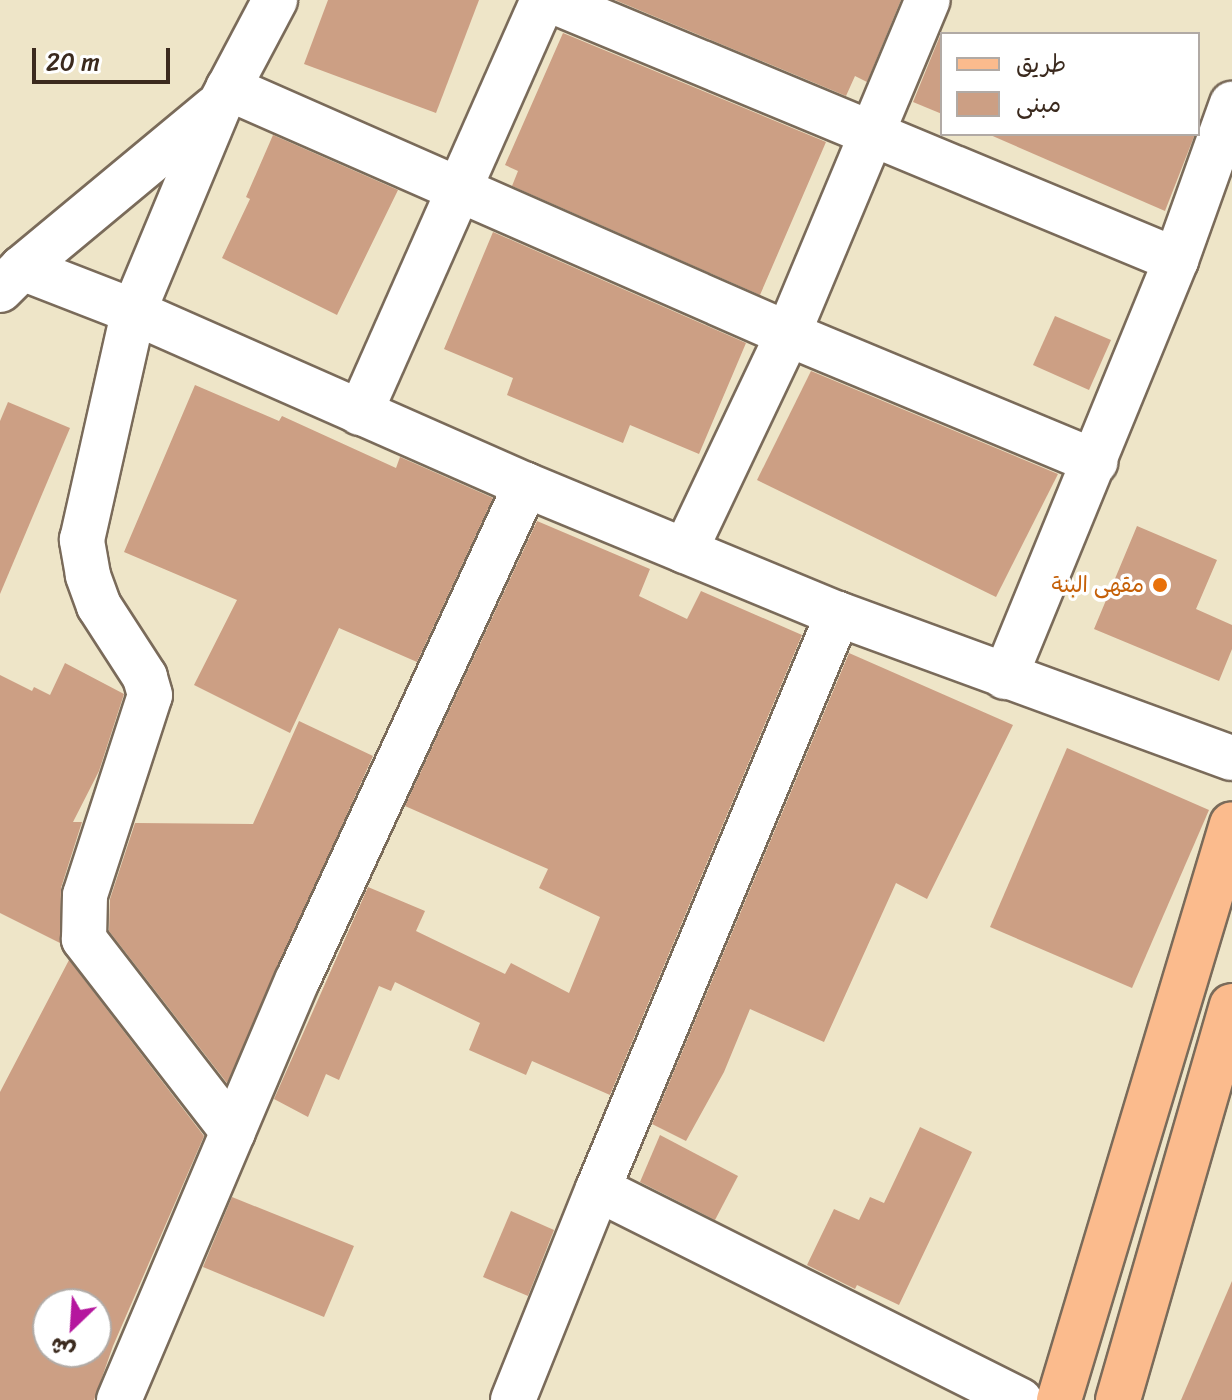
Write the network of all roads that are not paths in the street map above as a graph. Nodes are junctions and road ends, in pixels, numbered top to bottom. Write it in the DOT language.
graph roads {
  1 [pos="275,0"];
  2 [pos="543,0"];
  3 [pos="550,0"];
  4 [pos="928,0"];
  5 [pos="224,96"];
  6 [pos="1232,104"];
  7 [pos="874,135"];
  8 [pos="457,191"];
  9 [pos="1176,260"];
  10 [pos="11,279"];
  11 [pos="133,313"];
  12 [pos="788,334"];
  13 [pos="360,413"];
  14 [pos="1095,462"];
  15 [pos="526,485"];
  16 [pos="685,551"];
  17 [pos="838,614"];
  18 [pos="1005,677"];
  19 [pos="1232,758"];
  20 [pos="1232,824"];
  21 [pos="1232,1006"];
  22 [pos="233,1132"];
  23 [pos="598,1189"];
  24 [pos="119,1400"];
  25 [pos="513,1400"];
  26 [pos="1020,1400"];
  27 [pos="1059,1400"];
  28 [pos="1118,1400"];
  1 -- 5 [label="street"];
  2 -- 8 [label="street"];
  3 -- 7 [label="street"];
  4 -- 7 [label="street"];
  5 -- 8 [label="street"];
  5 -- 10 [label="street"];
  5 -- 11 [label="street"];
  6 -- 9 [label="street"];
  7 -- 9 [label="street"];
  7 -- 12 [label="street"];
  8 -- 12 [label="street"];
  8 -- 13 [label="street"];
  9 -- 14 [label="street"];
  10 -- 11 [label="street"];
  11 -- 13 [label="street"];
  11 -- 22 [label="street"];
  12 -- 14 [label="street"];
  12 -- 16 [label="street"];
  13 -- 15 [label="street"];
  14 -- 18 [label="street"];
  15 -- 16 [label="street"];
  15 -- 22 [label="street"];
  16 -- 17 [label="street"];
  17 -- 18 [label="street"];
  17 -- 23 [label="street"];
  18 -- 19 [label="street"];
  20 -- 27 [label="main road"];
  21 -- 28 [label="main road"];
  22 -- 24 [label="street"];
  23 -- 25 [label="street"];
  23 -- 26 [label="street"];
}
